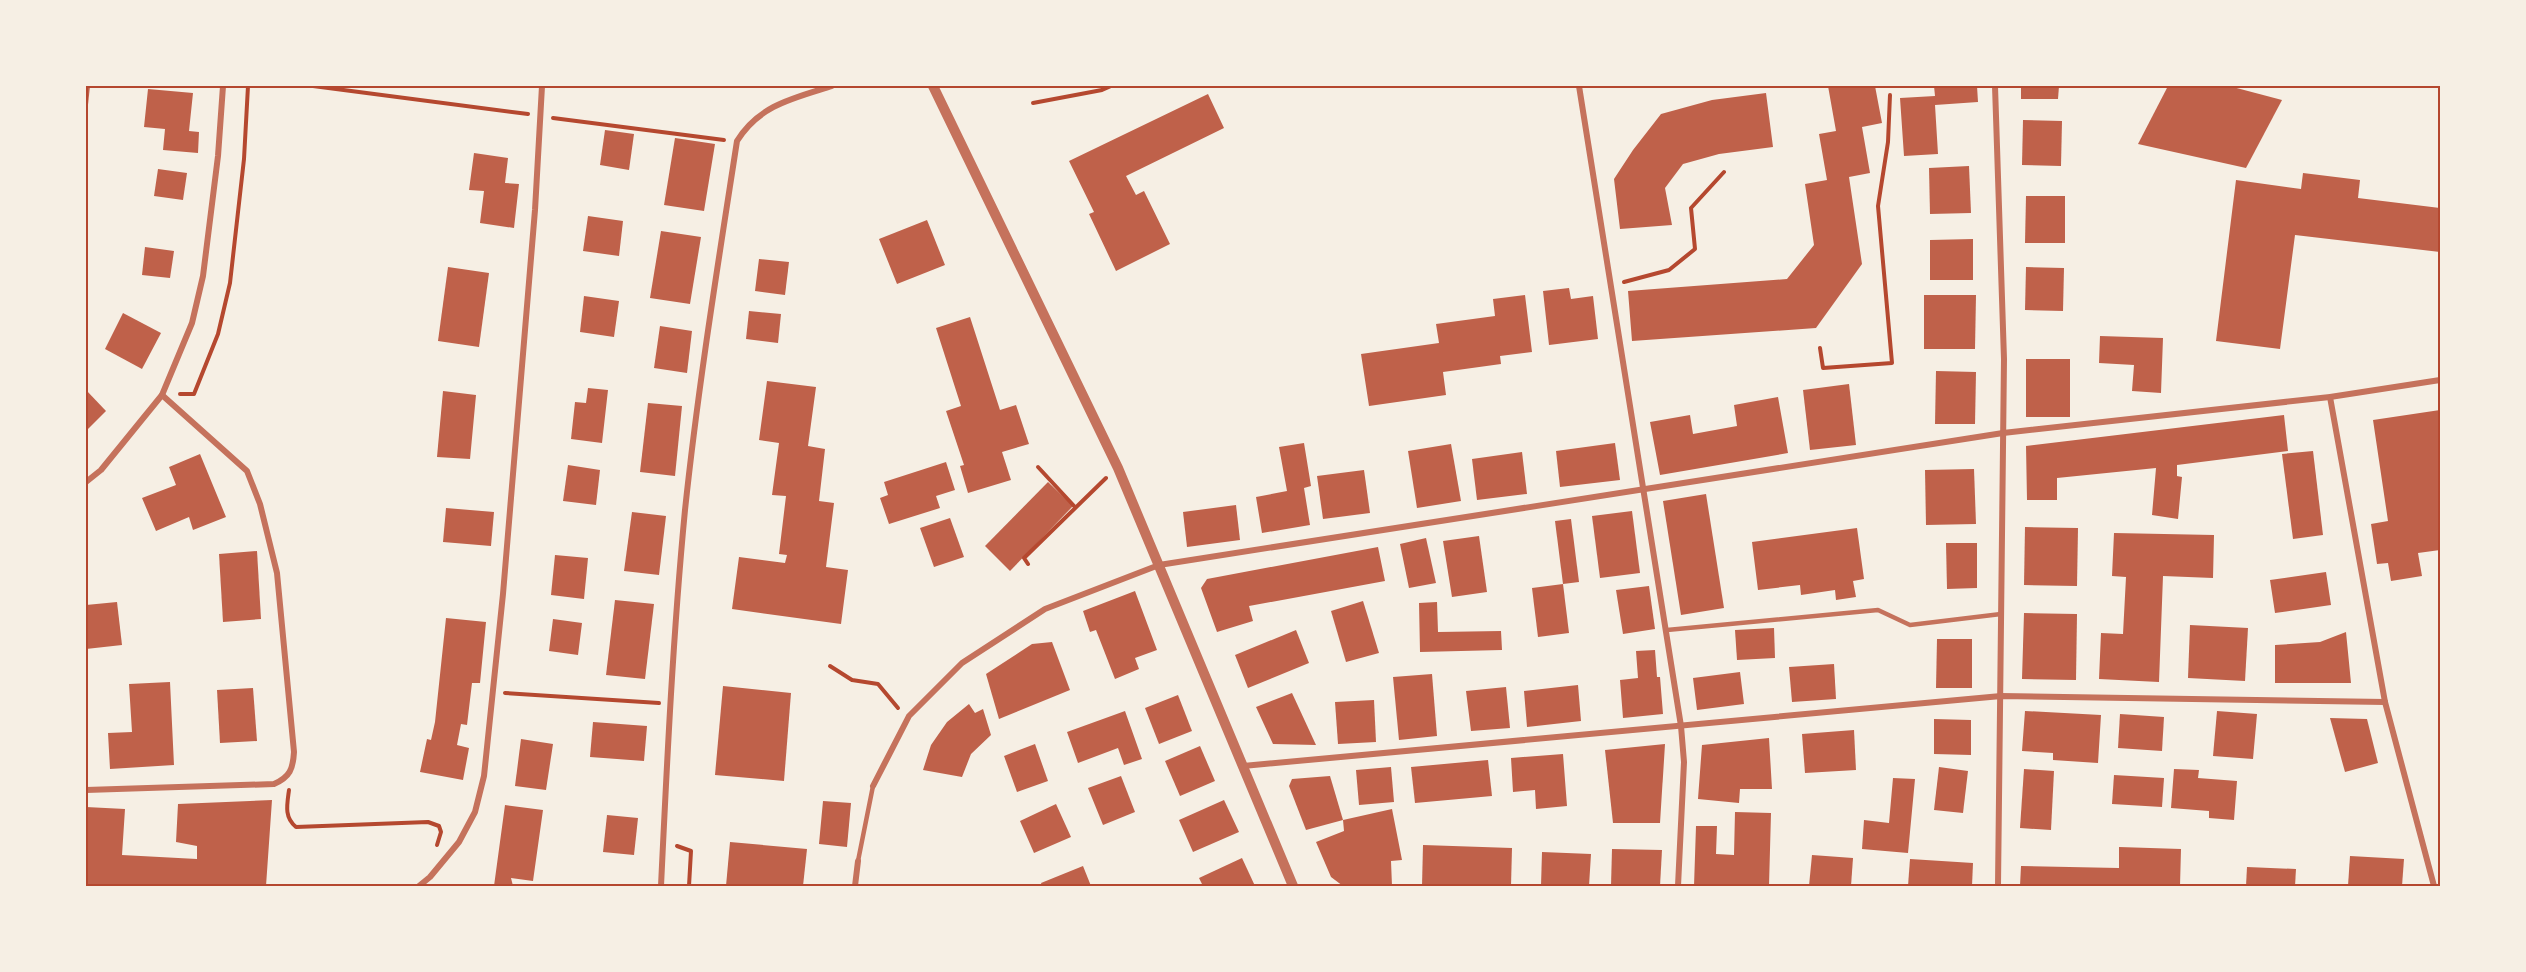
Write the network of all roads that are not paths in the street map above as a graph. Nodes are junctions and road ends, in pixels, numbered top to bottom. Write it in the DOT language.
graph roads {
  1 [pos="223,86"];
  2 [pos="542,86"];
  3 [pos="832,86"];
  4 [pos="933,86"];
  5 [pos="1579,86"];
  6 [pos="1995,86"];
  7 [pos="2440,380"];
  8 [pos="162,395"];
  9 [pos="2330,397"];
  10 [pos="2003,433"];
  11 [pos="86,482"];
  12 [pos="1645,490"];
  13 [pos="1159,566"];
  14 [pos="2001,614"];
  15 [pos="1667,630"];
  16 [pos="2001,696"];
  17 [pos="2385,702"];
  18 [pos="1681,726"];
  19 [pos="1242,766"];
  20 [pos="873,786"];
  21 [pos="86,790"];
  22 [pos="858,861"];
  23 [pos="419,886"];
  24 [pos="661,886"];
  25 [pos="855,886"];
  26 [pos="1293,886"];
  27 [pos="1678,886"];
  28 [pos="1998,886"];
  29 [pos="2434,886"];
  1 -- 8 [label="street"];
  2 -- 23 [label="street"];
  3 -- 24 [label="street"];
  4 -- 13 [label="street"];
  5 -- 12 [label="street"];
  6 -- 10 [label="street"];
  7 -- 9 [label="street"];
  8 -- 11 [label="street"];
  8 -- 21 [label="street"];
  9 -- 10 [label="street"];
  9 -- 17 [label="street"];
  10 -- 12 [label="street"];
  10 -- 14 [label="street"];
  12 -- 13 [label="street"];
  12 -- 15 [label="street"];
  13 -- 19 [label="street"];
  13 -- 20 [label="street"];
  14 -- 15 [label="lane"];
  14 -- 16 [label="street"];
  15 -- 18 [label="street"];
  16 -- 17 [label="street"];
  16 -- 18 [label="street"];
  16 -- 28 [label="street"];
  17 -- 29 [label="street"];
  18 -- 19 [label="street"];
  18 -- 27 [label="street"];
  19 -- 26 [label="street"];
  20 -- 22 [label="lane"];
  22 -- 25 [label="street"];
}
